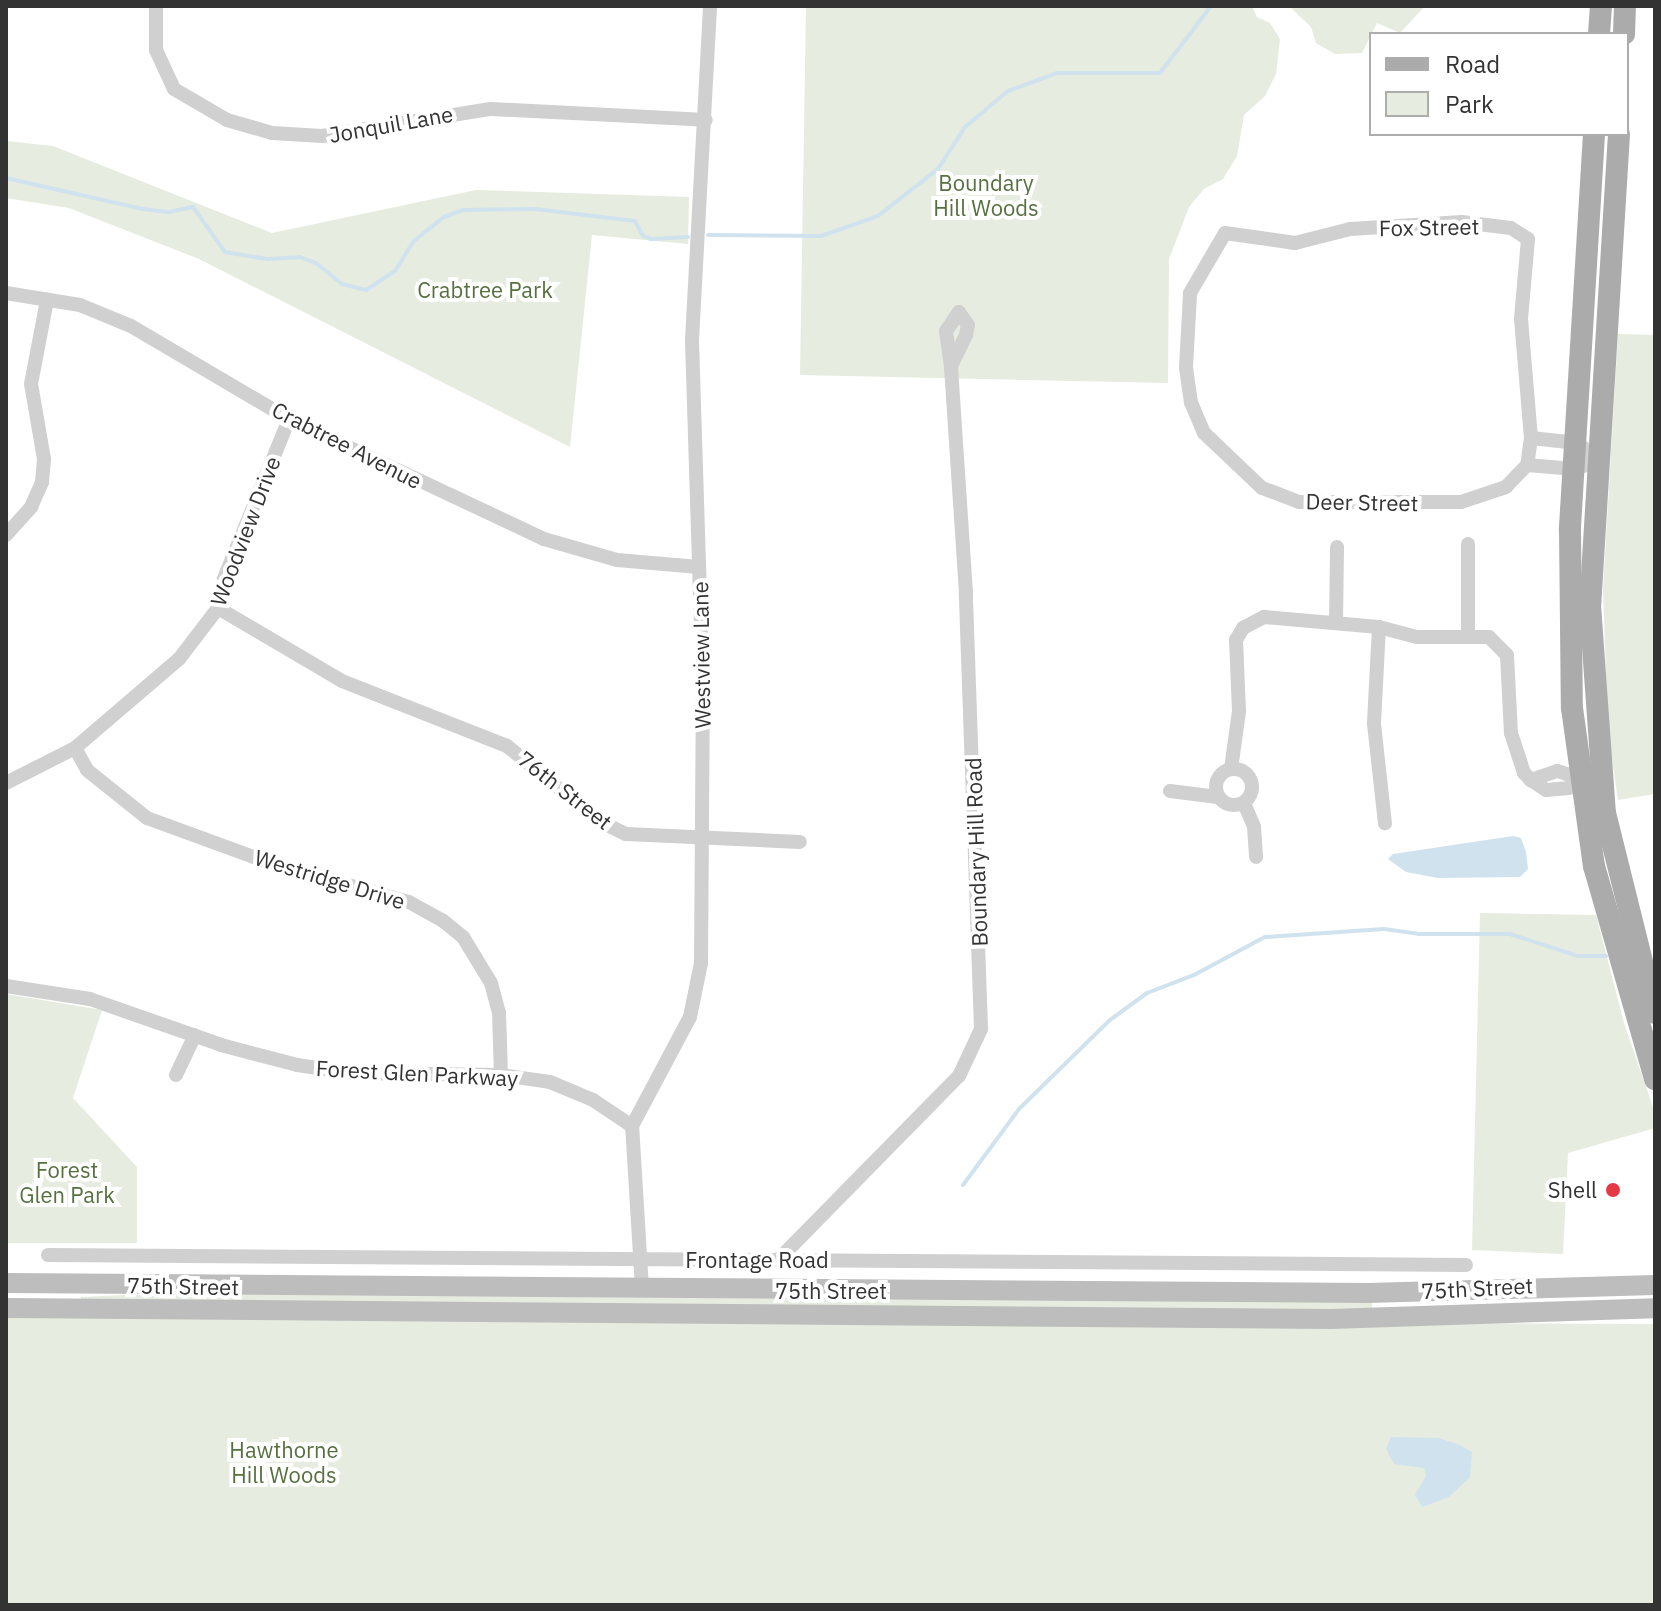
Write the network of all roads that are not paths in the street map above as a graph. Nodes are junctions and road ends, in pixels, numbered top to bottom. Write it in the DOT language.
graph roads {
  1 [pos="156,6"];
  2 [pos="710,6"];
  3 [pos="1601,6"];
  4 [pos="1625,6"];
  5 [pos="1599,32"];
  6 [pos="1624,32"];
  7 [pos="706,120"];
  8 [pos="1594,136"];
  9 [pos="1619,136"];
  10 [pos="1225,233"];
  11 [pos="6,293"];
  12 [pos="47,300"];
  13 [pos="951,366"];
  14 [pos="289,419"];
  15 [pos="1531,438"];
  16 [pos="1577,443"];
  17 [pos="1601,460"];
  18 [pos="1527,465"];
  19 [pos="1575,469"];
  20 [pos="6,535"];
  21 [pos="1468,544"];
  22 [pos="1337,547"];
  23 [pos="699,567"];
  24 [pos="218,608"];
  25 [pos="1336,622"];
  26 [pos="1379,627"];
  27 [pos="1468,635"];
  28 [pos="75,748"];
  29 [pos="1231,769"];
  30 [pos="1579,778"];
  31 [pos="6,783"];
  32 [pos="1170,791"];
  33 [pos="1218,797"];
  34 [pos="1244,803"];
  35 [pos="1385,823"];
  36 [pos="703,840"];
  37 [pos="800,842"];
  38 [pos="1256,857"];
  39 [pos="6,986"];
  40 [pos="1655,1013"];
  41 [pos="195,1035"];
  42 [pos="176,1075"];
  43 [pos="501,1075"];
  44 [pos="1655,1079"];
  45 [pos="632,1126"];
  46 [pos="48,1255"];
  47 [pos="779,1259"];
  48 [pos="643,1260"];
  49 [pos="1466,1265"];
  50 [pos="6,1283"];
  51 [pos="1655,1285"];
  52 [pos="642,1288"];
  53 [pos="6,1308"];
  54 [pos="1655,1308"];
  1 -- 7 [label="street, Jonquil Lane"];
  2 -- 7 [label="street, Westview Lane"];
  3 -- 5 [label="main road"];
  4 -- 6 [label="main road"];
  7 -- 23 [label="street, Westview Lane"];
  8 -- 16 [label="main road"];
  9 -- 17 [label="main road"];
  10 -- 15 [label="street, Fox Street"];
  10 -- 18 [label="street, Deer Street"];
  11 -- 12 [label="street, Crabtree Avenue"];
  12 -- 14 [label="street, Crabtree Avenue"];
  12 -- 20 [label="street"];
  13 -- 47 [label="street, Boundary Hill Road"];
  14 -- 23 [label="street, Crabtree Avenue"];
  14 -- 24 [label="street, Woodview Drive"];
  15 -- 16 [label="street"];
  15 -- 18 [label="street"];
  16 -- 17 [label="street"];
  16 -- 19 [label="main road"];
  17 -- 19 [label="street"];
  17 -- 40 [label="main road"];
  18 -- 19 [label="street"];
  19 -- 30 [label="main road"];
  21 -- 27 [label="street"];
  22 -- 25 [label="street"];
  23 -- 36 [label="street, Westview Lane"];
  24 -- 28 [label="street, Woodview Drive"];
  24 -- 36 [label="street, 76th Street"];
  25 -- 26 [label="street"];
  25 -- 29 [label="street"];
  26 -- 27 [label="street"];
  26 -- 35 [label="street"];
  27 -- 30 [label="street"];
  28 -- 31 [label="street, Woodview Drive"];
  28 -- 43 [label="street, Westridge Drive"];
  29 -- 33 [label="street"];
  29 -- 34 [label="street"];
  30 -- 44 [label="main road"];
  32 -- 33 [label="street"];
  33 -- 34 [label="street"];
  34 -- 38 [label="street"];
  36 -- 37 [label="street, 76th Street"];
  36 -- 45 [label="street, Westview Lane"];
  39 -- 41 [label="street, Forest Glen Parkway"];
  41 -- 42 [label="street"];
  41 -- 43 [label="street, Forest Glen Parkway"];
  43 -- 45 [label="street, Forest Glen Parkway"];
  45 -- 48 [label="street"];
  46 -- 48 [label="street, Frontage Road"];
  47 -- 48 [label="street, Frontage Road"];
  47 -- 49 [label="street, Frontage Road"];
  48 -- 52 [label="street"];
  50 -- 52 [label="main road, 75th Street"];
  51 -- 52 [label="main road, 75th Street"];
  53 -- 54 [label="main road, 75th Street"];
}
